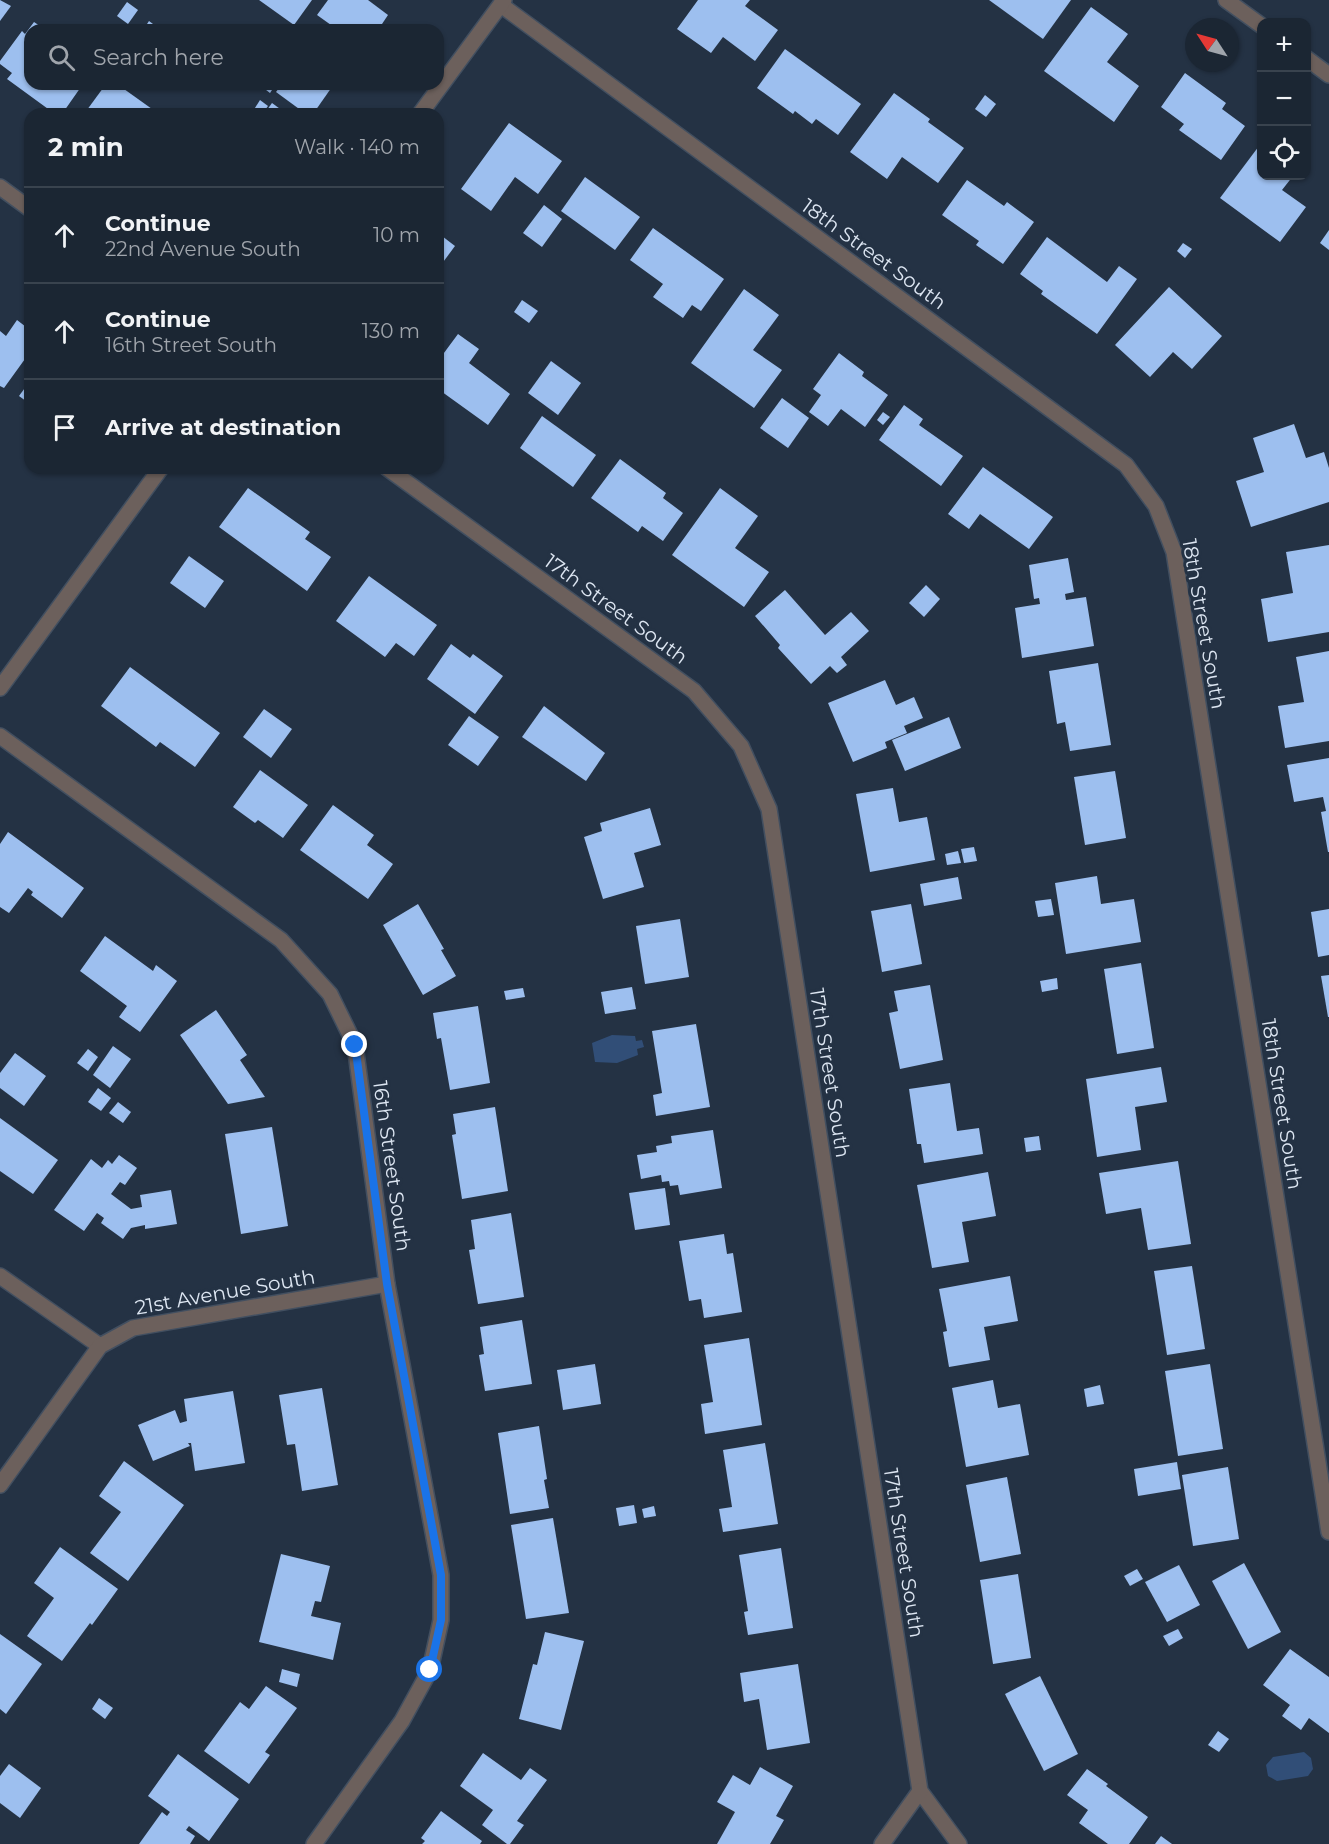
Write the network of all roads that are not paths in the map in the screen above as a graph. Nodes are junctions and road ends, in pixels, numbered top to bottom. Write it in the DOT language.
graph roads {
  1 [pos="1226,0"];
  2 [pos="502,2"];
  3 [pos="1257,22"];
  4 [pos="1311,62"];
  5 [pos="1329,75"];
  6 [pos="444,81"];
  7 [pos="438,90"];
  8 [pos="424,108"];
  9 [pos="0,187"];
  10 [pos="24,205"];
  11 [pos="158,474"];
  12 [pos="395,474"];
  13 [pos="0,688"];
  14 [pos="0,736"];
  15 [pos="0,1276"];
  16 [pos="387,1284"];
  17 [pos="100,1346"];
  18 [pos="0,1485"];
  19 [pos="1329,1532"];
  20 [pos="920,1791"];
  21 [pos="314,1844"];
  22 [pos="882,1844"];
  23 [pos="959,1844"];
  1 -- 3 [label="street"];
  2 -- 6 [label="street"];
  2 -- 19 [label="street, 18th Street South"];
  4 -- 5 [label="street"];
  7 -- 8 [label="street"];
  9 -- 10 [label="street"];
  11 -- 13 [label="street"];
  12 -- 20 [label="street, 17th Street South"];
  14 -- 16 [label="street, 16th Street South"];
  15 -- 17 [label="street"];
  16 -- 17 [label="street, 21st Avenue South"];
  16 -- 21 [label="street, 16th Street South"];
  17 -- 18 [label="street, 21st Avenue South"];
  20 -- 22 [label="street"];
  20 -- 23 [label="street, 17th Street South"];
}
